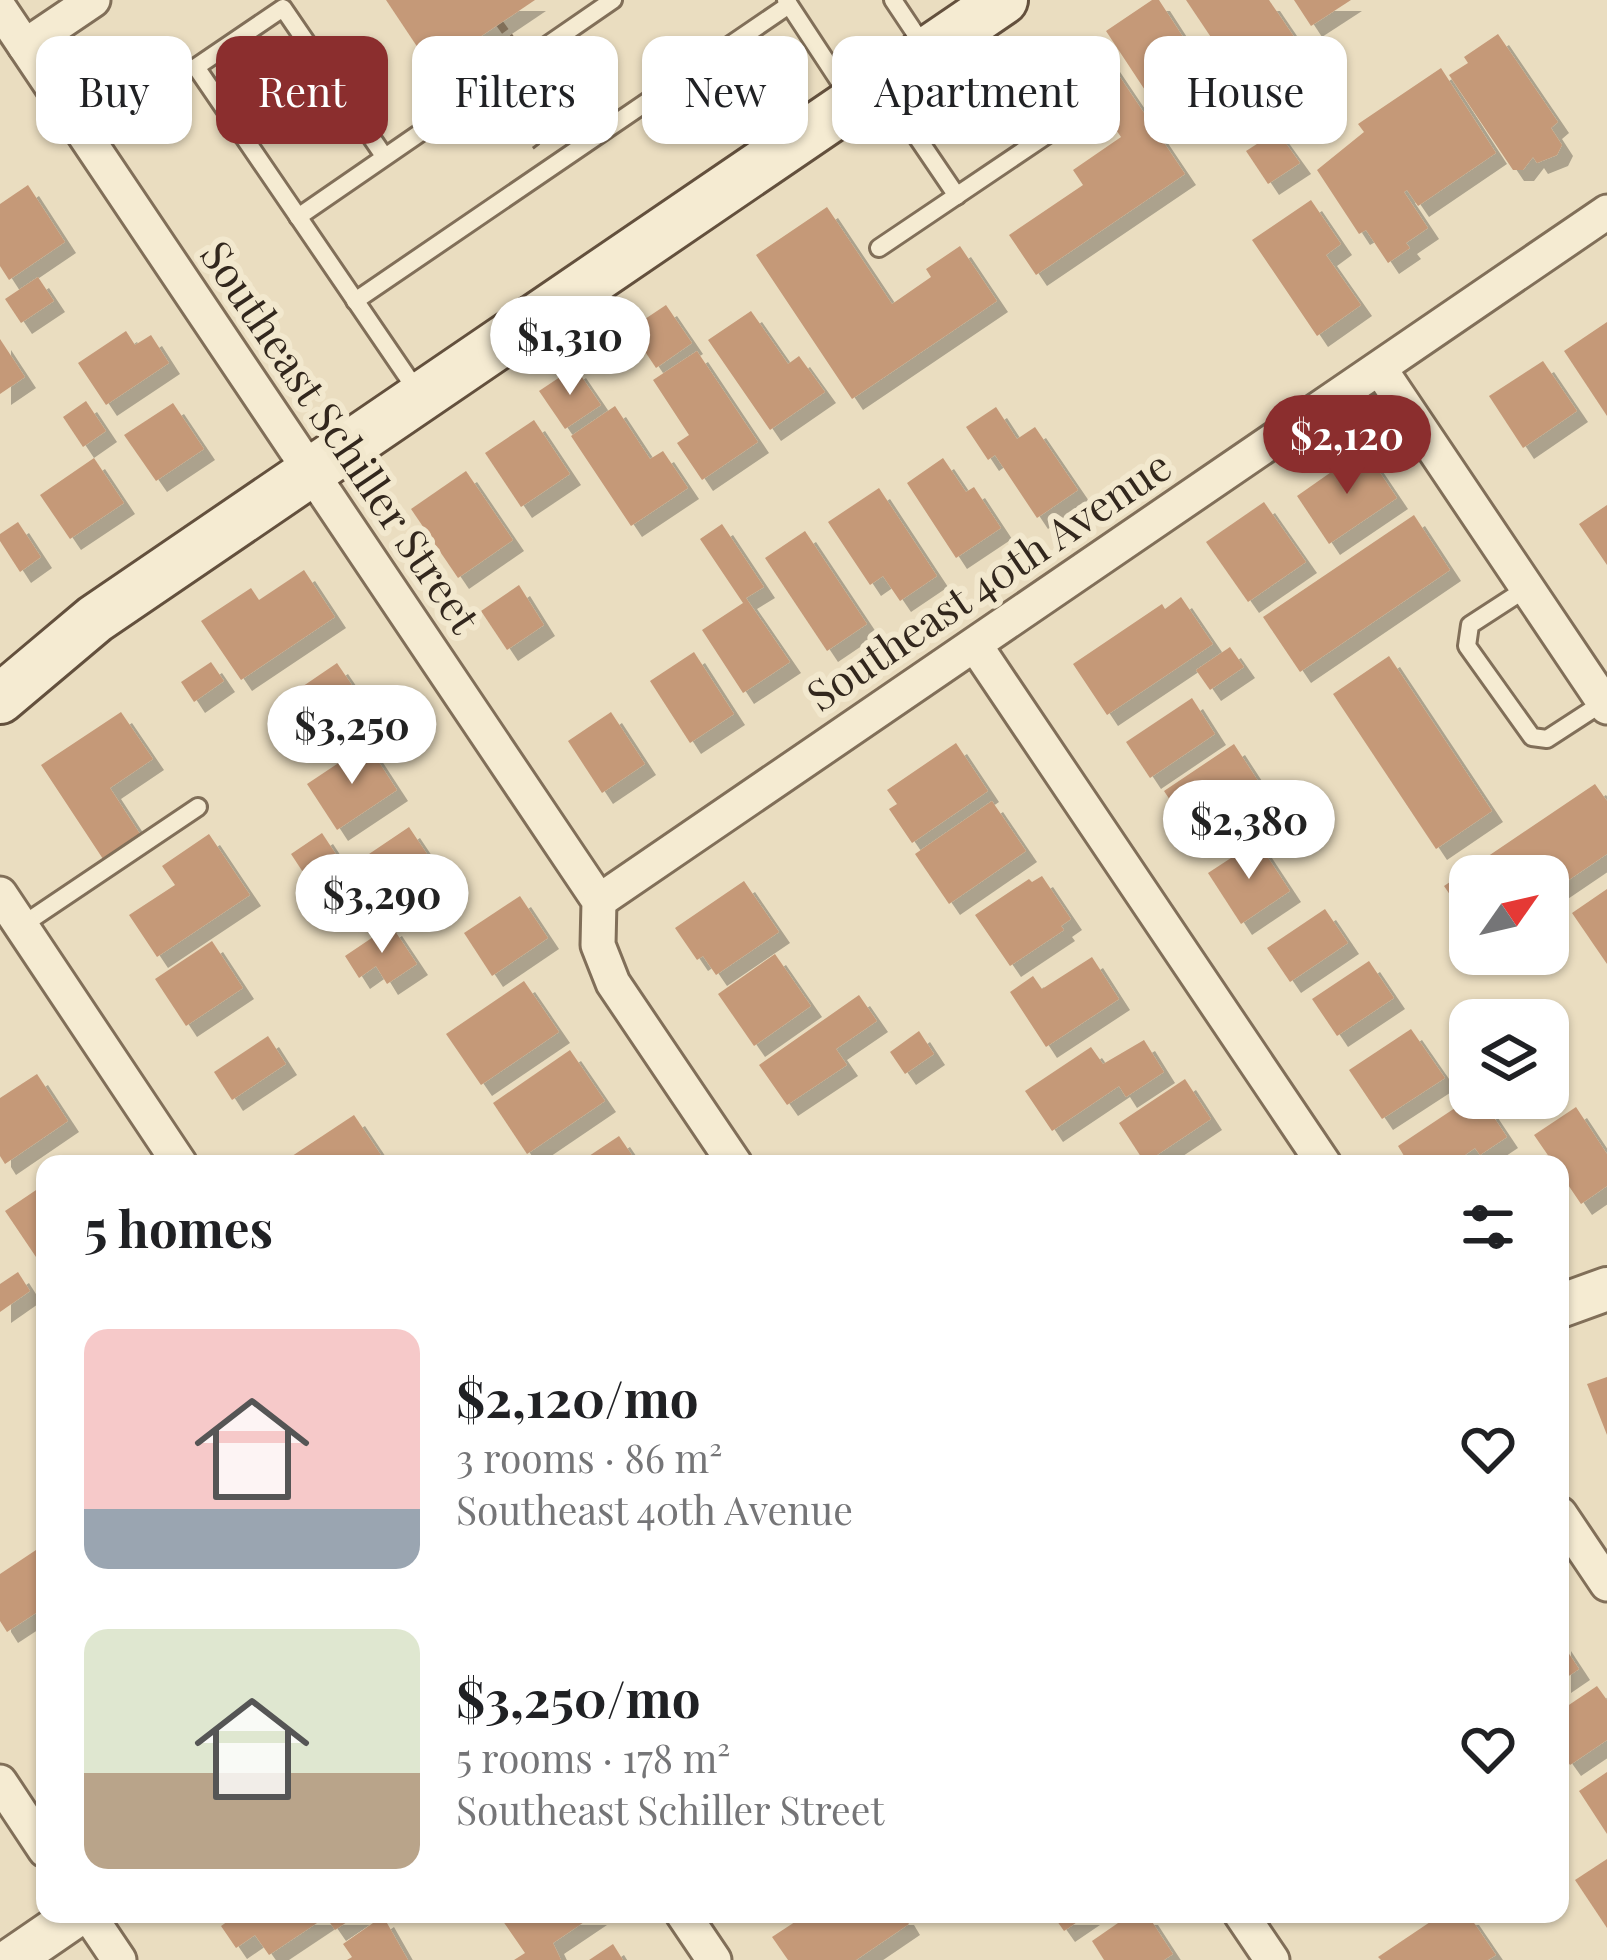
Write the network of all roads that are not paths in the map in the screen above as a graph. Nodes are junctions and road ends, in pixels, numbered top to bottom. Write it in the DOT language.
graph roads {
  1 [pos="93,0"];
  2 [pos="613,0"];
  3 [pos="893,0"];
  4 [pos="1003,0"];
  5 [pos="788,2"];
  6 [pos="0,9"];
  7 [pos="917,36"];
  8 [pos="950,36"];
  9 [pos="25,46"];
  10 [pos="832,53"];
  11 [pos="832,117"];
  12 [pos="912,144"];
  13 [pos="1033,144"];
  14 [pos="384,156"];
  15 [pos="957,196"];
  16 [pos="1607,212"];
  17 [pos="298,217"];
  18 [pos="879,248"];
  19 [pos="355,301"];
  20 [pos="1380,369"];
  21 [pos="421,397"];
  22 [pos="310,473"];
  23 [pos="1527,588"];
  24 [pos="975,645"];
  25 [pos="0,699"];
  26 [pos="1605,704"];
  27 [pos="198,808"];
  28 [pos="0,895"];
  29 [pos="599,902"];
  30 [pos="21,926"];
  31 [pos="174,1155"];
  32 [pos="729,1155"];
  33 [pos="1318,1155"];
  34 [pos="1607,1289"];
  35 [pos="1569,1303"];
  36 [pos="1569,1527"];
  37 [pos="1607,1583"];
  38 [pos="0,1782"];
  39 [pos="36,1836"];
  40 [pos="65,1923"];
  41 [pos="94,1923"];
  42 [pos="689,1923"];
  43 [pos="1247,1923"];
  44 [pos="10,1960"];
  45 [pos="119,1960"];
  46 [pos="714,1960"];
  47 [pos="1272,1960"];
  1 -- 9 [label="street"];
  2 -- 14 [label="lane"];
  3 -- 7 [label="lane"];
  4 -- 8 [label="main road"];
  5 -- 10 [label="lane"];
  5 -- 19 [label="lane"];
  6 -- 9 [label="street, Southeast Schiller Street"];
  9 -- 22 [label="street, Southeast Schiller Street"];
  11 -- 21 [label="main road"];
  12 -- 15 [label="lane"];
  13 -- 15 [label="lane"];
  14 -- 17 [label="lane"];
  14 -- 17 [label="lane"];
  15 -- 18 [label="lane"];
  16 -- 20 [label="street, Southeast 40th Avenue"];
  17 -- 19 [label="lane"];
  19 -- 21 [label="lane"];
  20 -- 23 [label="street"];
  20 -- 24 [label="street, Southeast 40th Avenue"];
  21 -- 22 [label="main road"];
  22 -- 25 [label="main road"];
  22 -- 29 [label="street, Southeast Schiller Street"];
  23 -- 26 [label="street"];
  23 -- 26 [label="lane"];
  24 -- 29 [label="street, Southeast 40th Avenue"];
  24 -- 33 [label="street"];
  27 -- 30 [label="lane"];
  28 -- 30 [label="street"];
  29 -- 32 [label="street, Southeast Schiller Street"];
  30 -- 31 [label="street"];
  34 -- 35 [label="street"];
  36 -- 37 [label="street"];
  38 -- 39 [label="street"];
  40 -- 44 [label="street"];
  41 -- 45 [label="street"];
  42 -- 46 [label="street"];
  43 -- 47 [label="street"];
}
